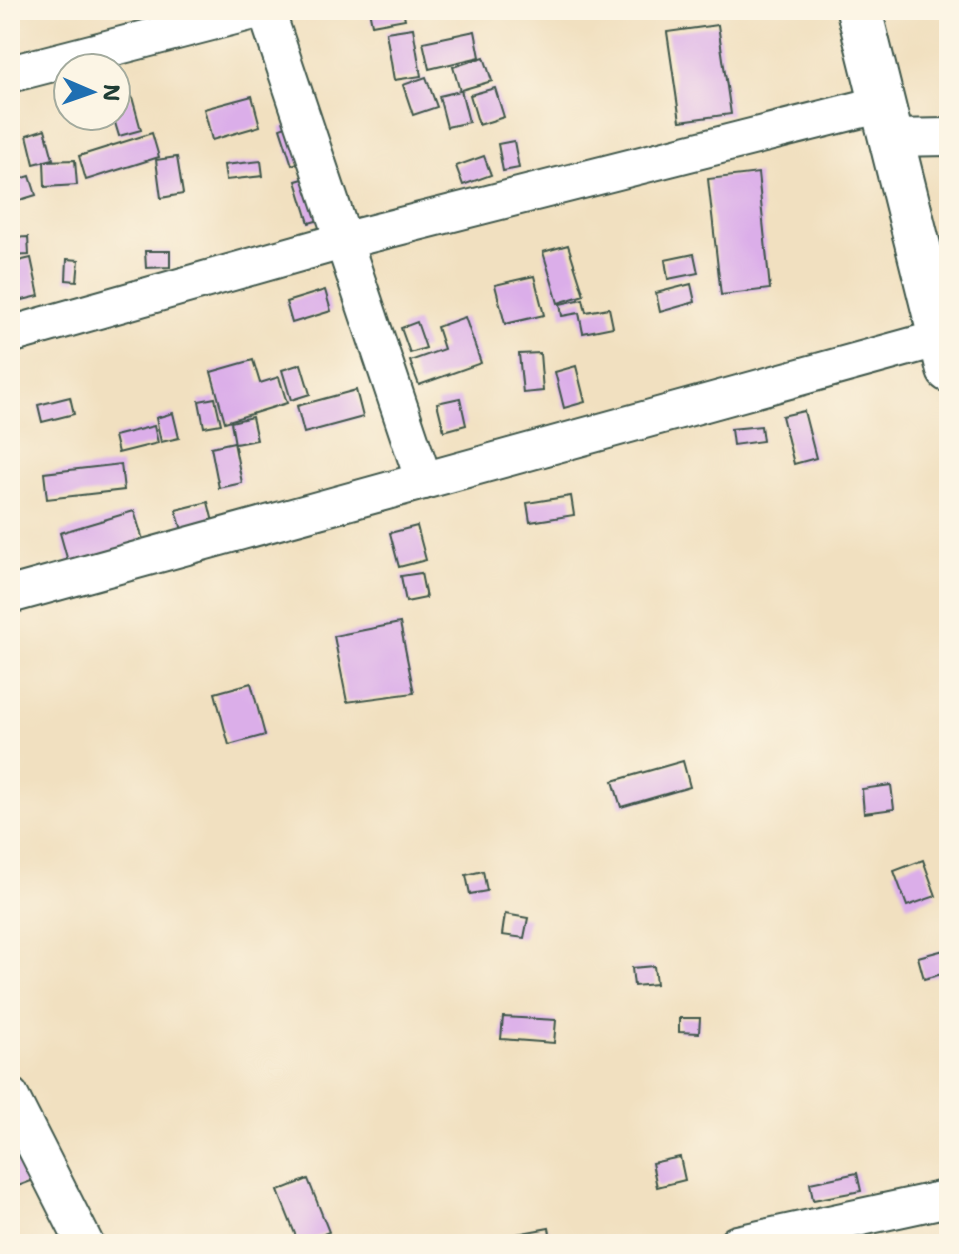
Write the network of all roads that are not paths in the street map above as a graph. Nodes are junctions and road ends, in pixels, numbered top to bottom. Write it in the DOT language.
graph roads {
  1 [pos="258,10"];
  2 [pos="266,10"];
  3 [pos="859,10"];
  4 [pos="10,74"];
  5 [pos="887,121"];
  6 [pos="949,137"];
  7 [pos="342,241"];
  8 [pos="10,335"];
  9 [pos="945,354"];
  10 [pos="424,481"];
  11 [pos="10,595"];
  12 [pos="10,1096"];
  13 [pos="949,1198"];
  14 [pos="85,1244"];
  15 [pos="737,1244"];
  1 -- 4 [label="street"];
  2 -- 7 [label="street"];
  3 -- 5 [label="highway"];
  5 -- 6 [label="street"];
  5 -- 7 [label="street"];
  5 -- 9 [label="highway"];
  7 -- 8 [label="street"];
  7 -- 10 [label="street"];
  9 -- 10 [label="street"];
  10 -- 11 [label="street"];
  12 -- 14 [label="street"];
  13 -- 15 [label="street"];
}
